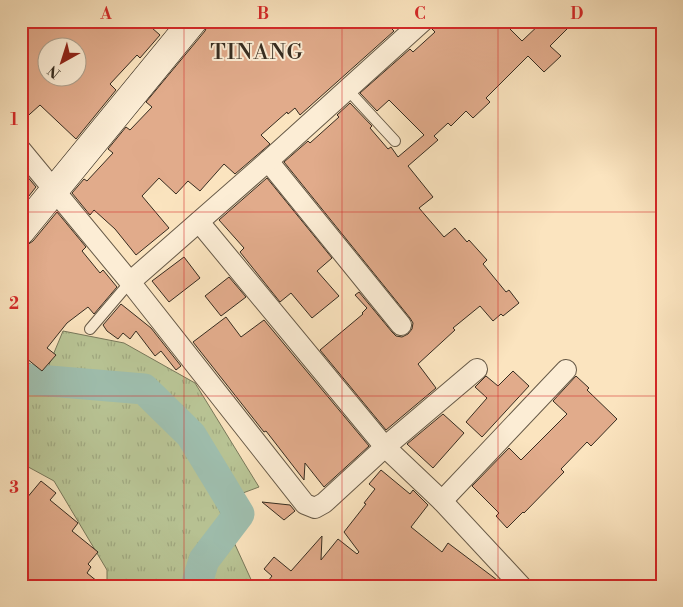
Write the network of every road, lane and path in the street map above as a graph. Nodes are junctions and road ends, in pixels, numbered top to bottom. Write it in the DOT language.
graph roads {
  1 [pos="423,21"];
  2 [pos="193,22"];
  3 [pos="347,89"];
  4 [pos="395,141"];
  5 [pos="21,150"];
  6 [pos="268,162"];
  7 [pos="54,189"];
  8 [pos="199,222"];
  9 [pos="21,231"];
  10 [pos="130,282"];
  11 [pos="401,325"];
  12 [pos="90,329"];
  13 [pos="477,369"];
  14 [pos="566,370"];
  15 [pos="385,447"];
  16 [pos="442,501"];
  17 [pos="513,583"];
  1 -- 3 [label="street"];
  2 -- 7 [label="street"];
  3 -- 4 [label="lane"];
  3 -- 6 [label="street"];
  5 -- 7 [label="street"];
  6 -- 8 [label="street"];
  6 -- 11 [label="street"];
  7 -- 9 [label="street"];
  7 -- 10 [label="street"];
  8 -- 10 [label="street"];
  8 -- 15 [label="street"];
  10 -- 12 [label="lane"];
  10 -- 15 [label="street"];
  13 -- 15 [label="street"];
  14 -- 16 [label="street"];
  15 -- 16 [label="street"];
  16 -- 17 [label="street"];
}
